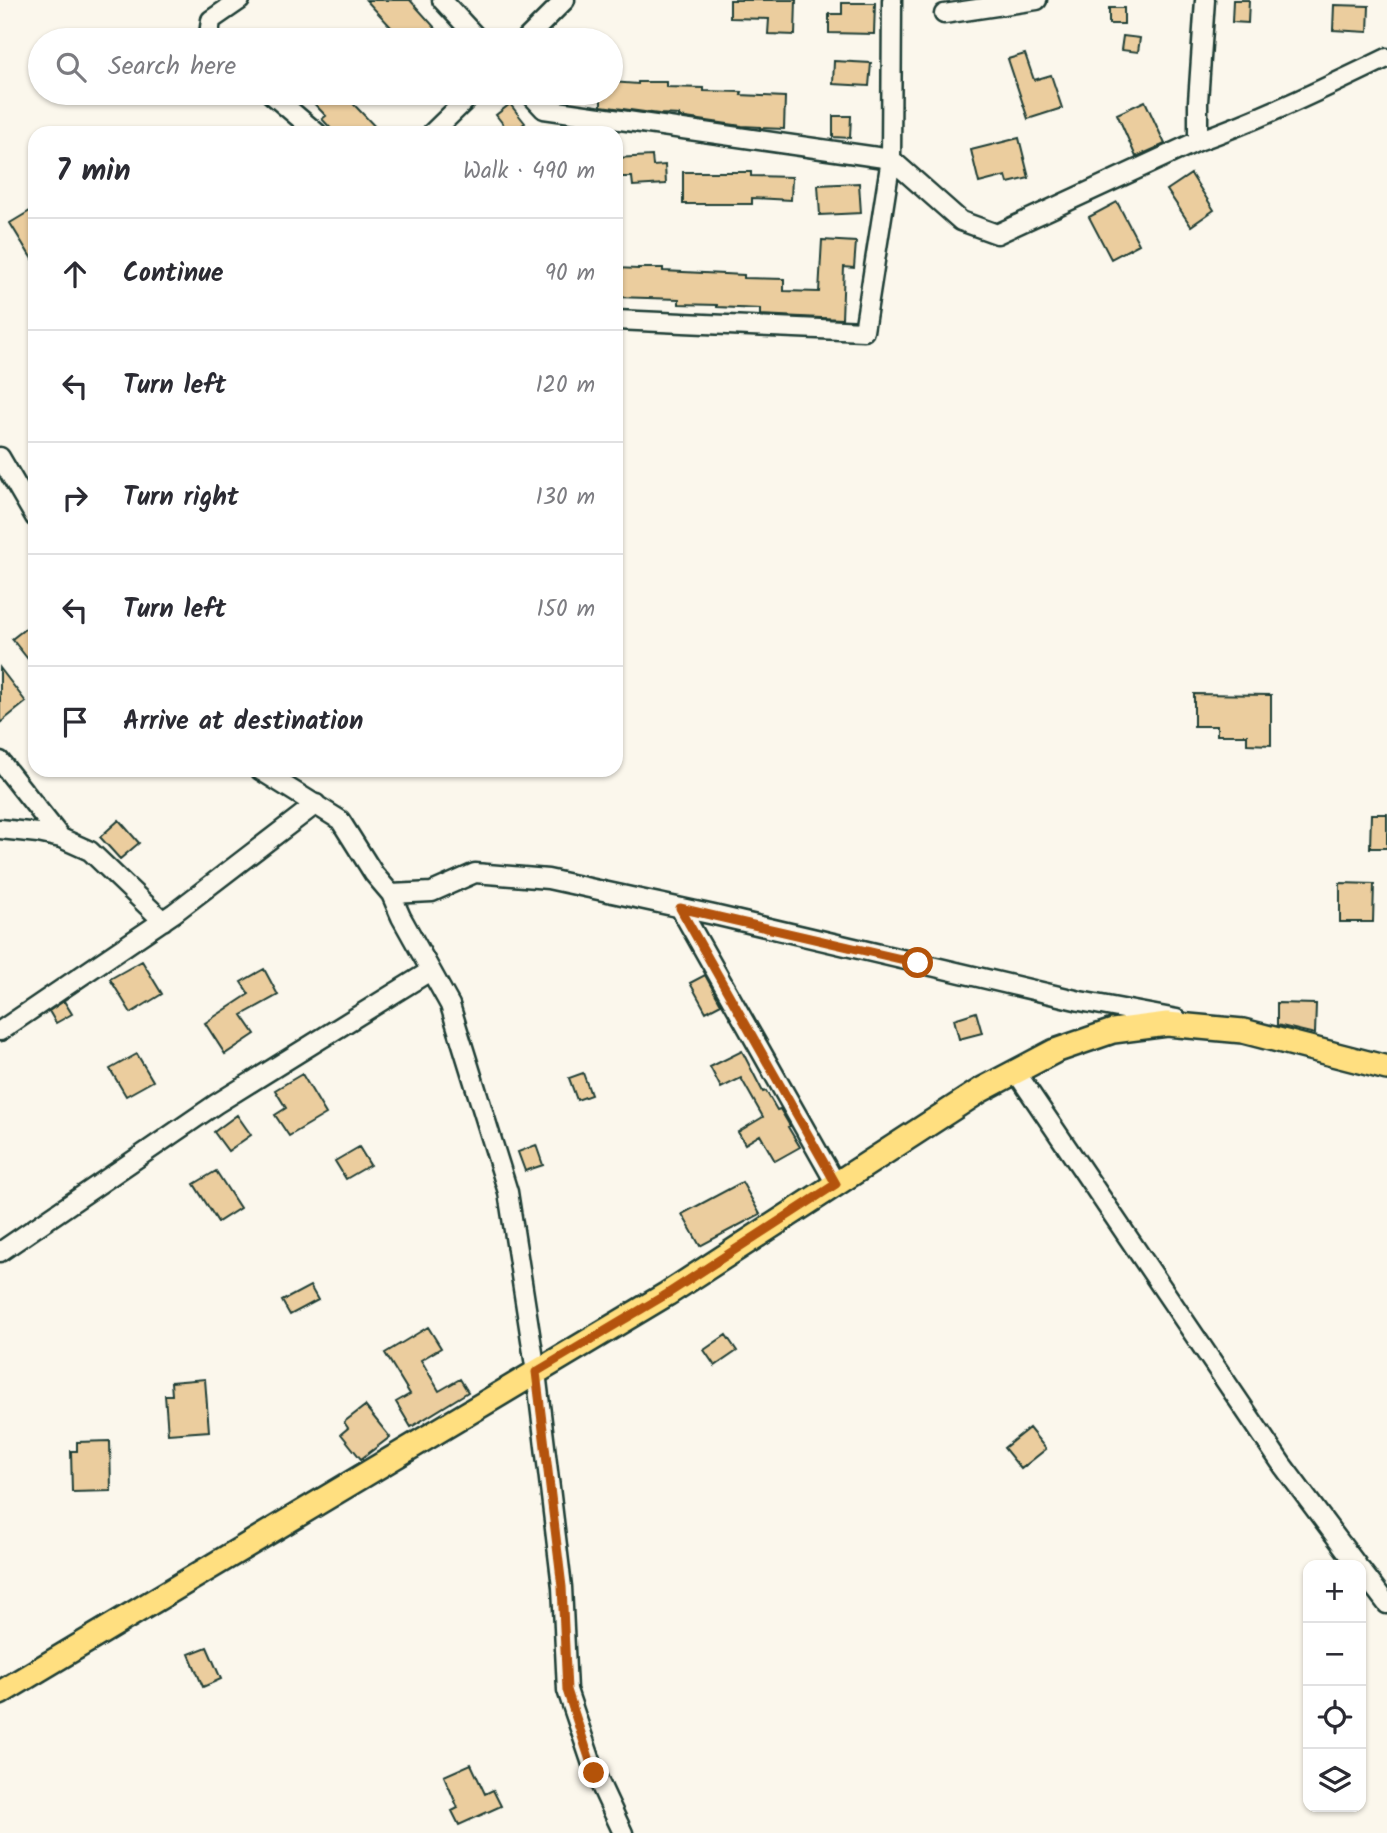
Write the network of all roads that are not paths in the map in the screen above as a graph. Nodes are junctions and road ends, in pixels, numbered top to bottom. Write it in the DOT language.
graph roads {
  1 [pos="240,0"];
  2 [pos="442,0"];
  3 [pos="565,0"];
  4 [pos="892,0"];
  5 [pos="1037,0"];
  6 [pos="1205,0"];
  7 [pos="944,14"];
  8 [pos="210,28"];
  9 [pos="468,28"];
  10 [pos="537,28"];
  11 [pos="1387,58"];
  12 [pos="284,105"];
  13 [pos="460,105"];
  14 [pos="540,105"];
  15 [pos="309,126"];
  16 [pos="439,126"];
  17 [pos="1198,141"];
  18 [pos="891,159"];
  19 [pos="623,320"];
  20 [pos="0,457"];
  21 [pos="28,505"];
  22 [pos="0,761"];
  23 [pos="272,777"];
  24 [pos="316,804"];
  25 [pos="0,829"];
  26 [pos="61,838"];
  27 [pos="391,894"];
  28 [pos="680,908"];
  29 [pos="163,921"];
  30 [pos="430,971"];
  31 [pos="0,1031"];
  32 [pos="1242,1031"];
  33 [pos="1387,1068"];
  34 [pos="1016,1072"];
  35 [pos="836,1184"];
  36 [pos="0,1252"];
  37 [pos="536,1372"];
  38 [pos="1353,1560"];
  39 [pos="1366,1577"];
  40 [pos="1387,1604"];
  41 [pos="0,1693"];
  42 [pos="623,1833"];
  1 -- 8 [label="street"];
  2 -- 9 [label="street"];
  3 -- 10 [label="street"];
  4 -- 18 [label="street"];
  5 -- 7 [label="street"];
  6 -- 17 [label="street"];
  11 -- 17 [label="street"];
  12 -- 15 [label="street"];
  13 -- 16 [label="street"];
  14 -- 18 [label="street"];
  17 -- 18 [label="street"];
  18 -- 19 [label="street"];
  20 -- 21 [label="street"];
  22 -- 26 [label="street"];
  23 -- 24 [label="street"];
  24 -- 27 [label="street"];
  24 -- 29 [label="street"];
  25 -- 26 [label="street"];
  26 -- 29 [label="street"];
  27 -- 28 [label="street"];
  27 -- 30 [label="street"];
  28 -- 32 [label="street"];
  28 -- 35 [label="street"];
  29 -- 31 [label="street"];
  30 -- 36 [label="street"];
  30 -- 37 [label="street"];
  32 -- 33 [label="main road"];
  32 -- 34 [label="main road"];
  34 -- 35 [label="main road"];
  34 -- 38 [label="street"];
  35 -- 37 [label="main road"];
  37 -- 41 [label="main road"];
  37 -- 42 [label="street"];
  39 -- 40 [label="street"];
}
